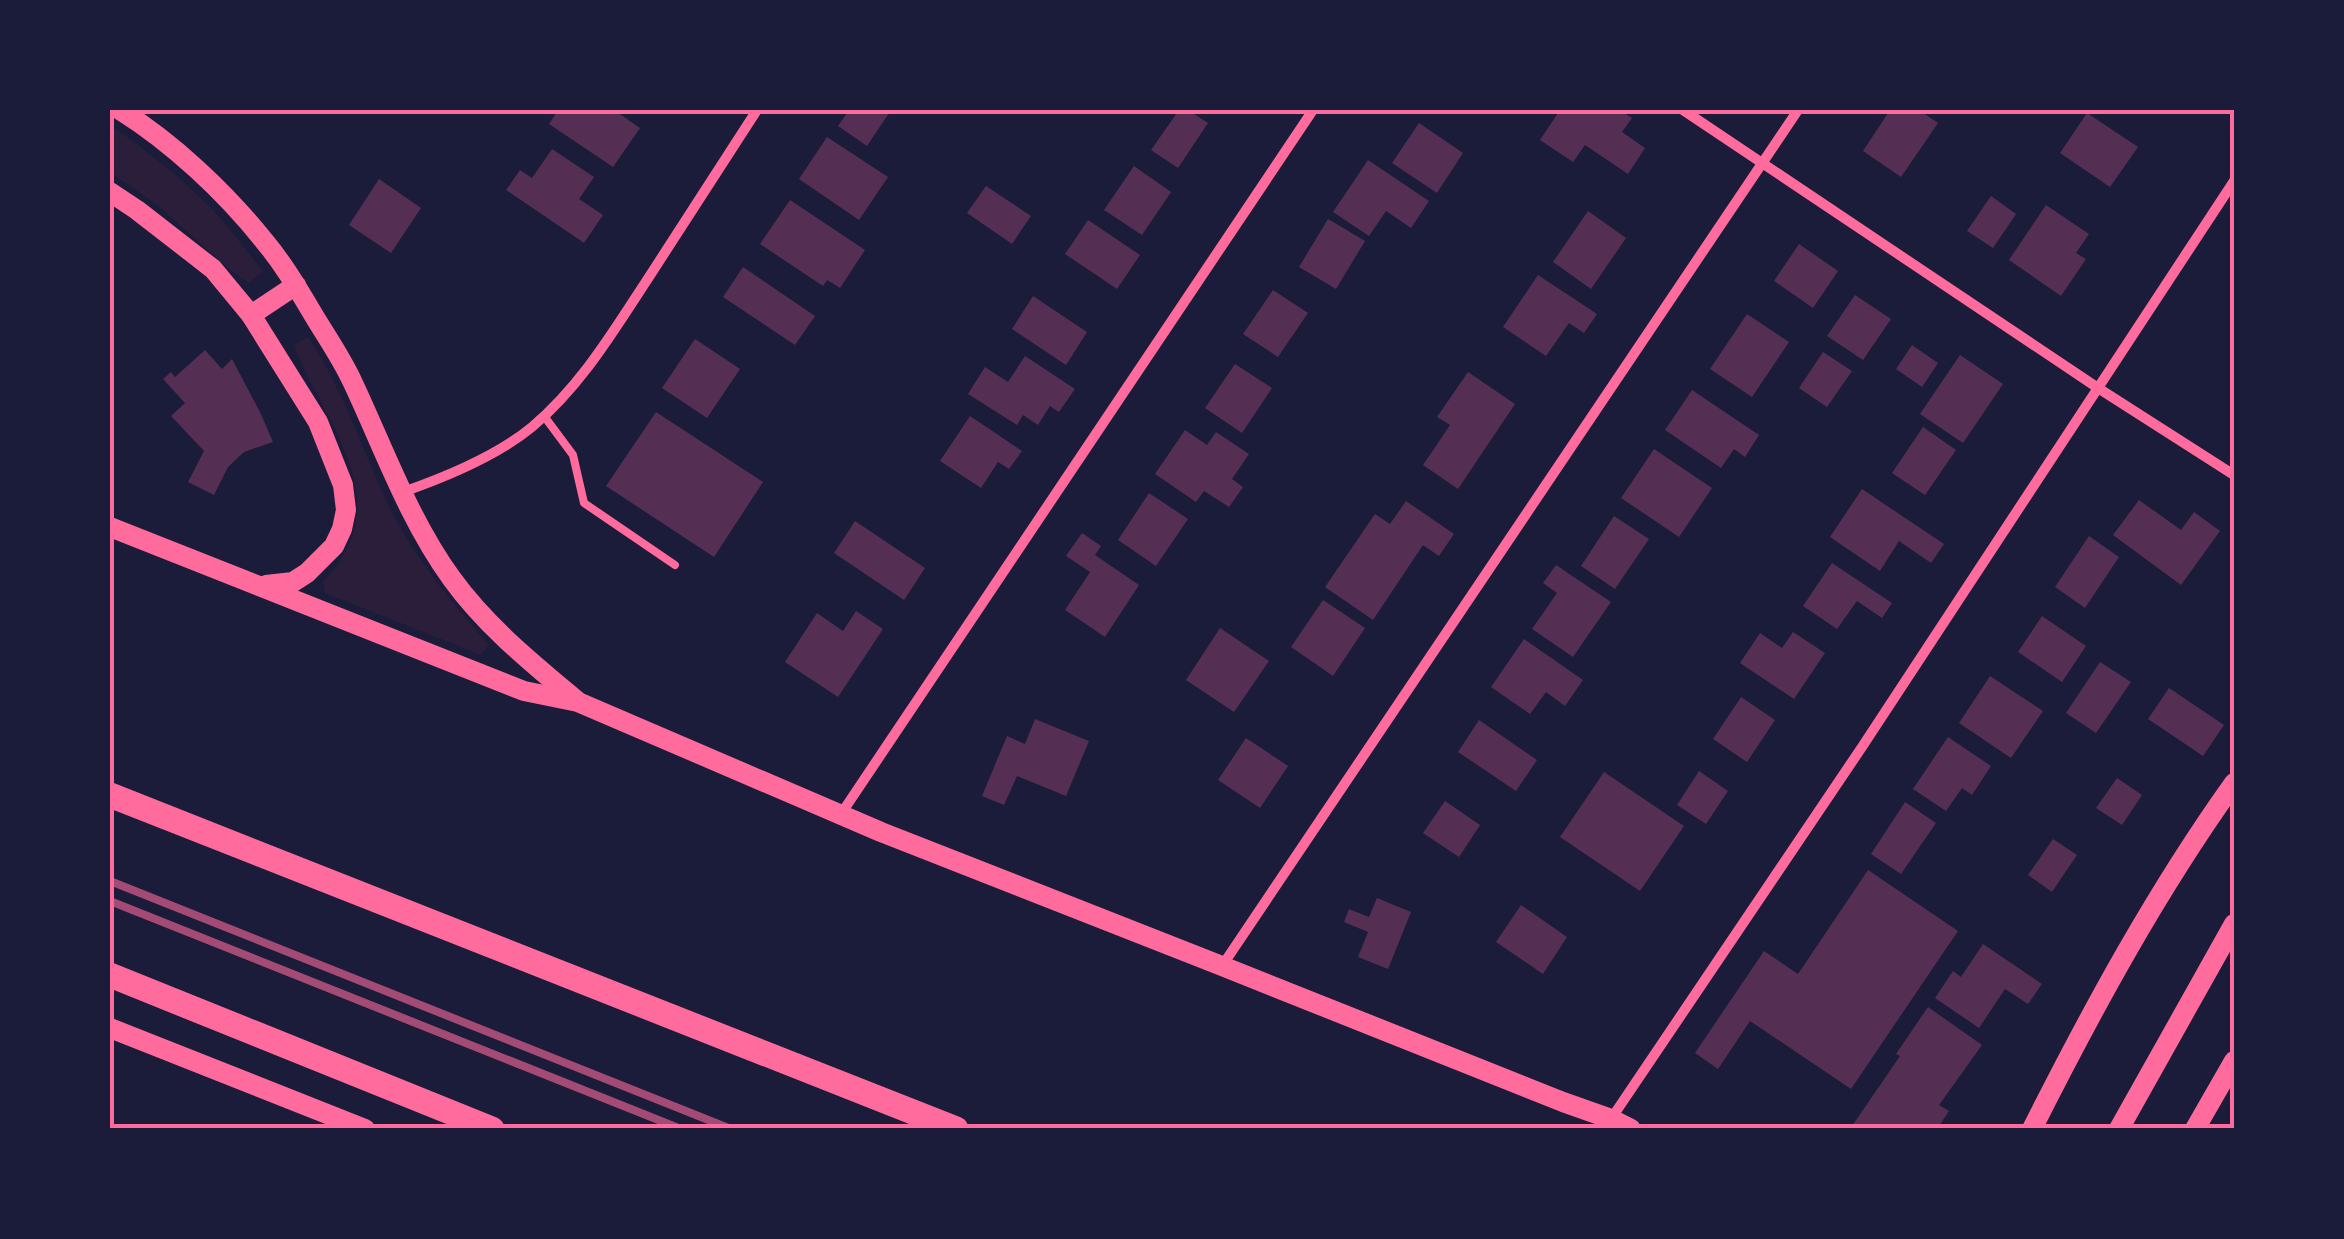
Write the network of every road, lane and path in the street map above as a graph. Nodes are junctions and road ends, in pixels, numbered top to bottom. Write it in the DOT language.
graph roads {
  1 [pos="120,110"];
  2 [pos="757,110"];
  3 [pos="1313,110"];
  4 [pos="1684,110"];
  5 [pos="1798,110"];
  6 [pos="1762,163"];
  7 [pos="2234,180"];
  8 [pos="110,192"];
  9 [pos="296,285"];
  10 [pos="251,314"];
  11 [pos="2098,388"];
  12 [pos="544,416"];
  13 [pos="2234,475"];
  14 [pos="403,492"];
  15 [pos="110,527"];
  16 [pos="676,565"];
  17 [pos="260,586"];
  18 [pos="578,702"];
  19 [pos="2234,783"];
  20 [pos="110,795"];
  21 [pos="841,814"];
  22 [pos="2234,924"];
  23 [pos="1222,966"];
  24 [pos="110,975"];
  25 [pos="110,1028"];
  26 [pos="2234,1061"];
  27 [pos="1611,1119"];
  28 [pos="365,1129"];
  29 [pos="492,1129"];
  30 [pos="956,1129"];
  31 [pos="1631,1129"];
  32 [pos="2032,1129"];
  33 [pos="2119,1129"];
  34 [pos="2195,1129"];
  1 -- 9 [label="main road"];
  2 -- 12 [label="street"];
  3 -- 21 [label="street"];
  4 -- 6 [label="street"];
  5 -- 6 [label="street"];
  6 -- 11 [label="street"];
  6 -- 23 [label="street"];
  7 -- 11 [label="street"];
  8 -- 10 [label="main road"];
  9 -- 10 [label="main road"];
  9 -- 14 [label="main road"];
  10 -- 17 [label="main road"];
  11 -- 13 [label="street"];
  11 -- 27 [label="street"];
  12 -- 14 [label="street"];
  12 -- 16 [label="lane"];
  14 -- 18 [label="main road"];
  15 -- 17 [label="main road"];
  17 -- 18 [label="main road"];
  18 -- 21 [label="main road"];
  19 -- 32 [label="main road"];
  20 -- 30 [label="highway"];
  21 -- 23 [label="main road"];
  22 -- 33 [label="main road"];
  23 -- 27 [label="main road"];
  24 -- 29 [label="highway"];
  25 -- 28 [label="main road"];
  26 -- 34 [label="main road"];
  27 -- 31 [label="main road"];
}
